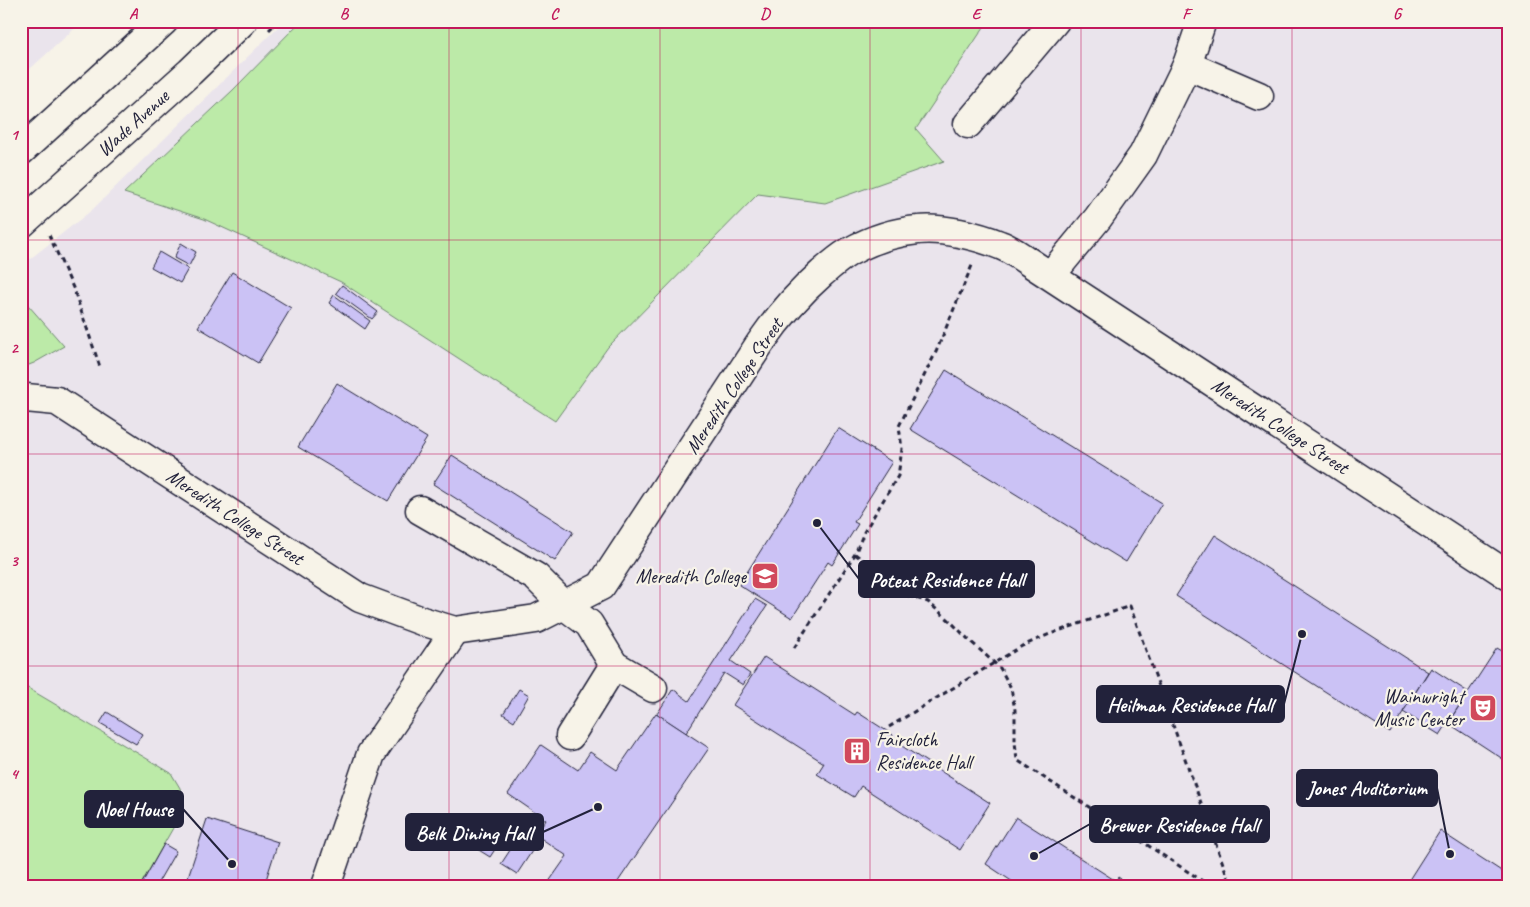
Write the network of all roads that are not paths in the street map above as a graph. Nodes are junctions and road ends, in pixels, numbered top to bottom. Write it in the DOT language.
graph roads {
  1 [pos="164,21"];
  2 [pos="243,21"];
  3 [pos="1055,21"];
  4 [pos="1202,21"];
  5 [pos="1187,65"];
  6 [pos="1259,96"];
  7 [pos="968,124"];
  8 [pos="21,151"];
  9 [pos="21,224"];
  10 [pos="1051,275"];
  11 [pos="21,400"];
  12 [pos="420,510"];
  13 [pos="1509,576"];
  14 [pos="564,605"];
  15 [pos="455,630"];
  16 [pos="614,665"];
  17 [pos="653,688"];
  18 [pos="570,736"];
  19 [pos="326,886"];
  1 -- 8 [label="street"];
  2 -- 9 [label="street, Wade Avenue"];
  3 -- 7 [label="street"];
  4 -- 5 [label="street"];
  5 -- 6 [label="street"];
  5 -- 10 [label="street"];
  10 -- 13 [label="street, Meredith College Street"];
  10 -- 14 [label="street, Meredith College Street"];
  11 -- 15 [label="street, Meredith College Street"];
  12 -- 14 [label="street"];
  14 -- 15 [label="street, Meredith College Street"];
  14 -- 16 [label="street"];
  15 -- 19 [label="street"];
  16 -- 17 [label="street"];
  16 -- 18 [label="street"];
}
